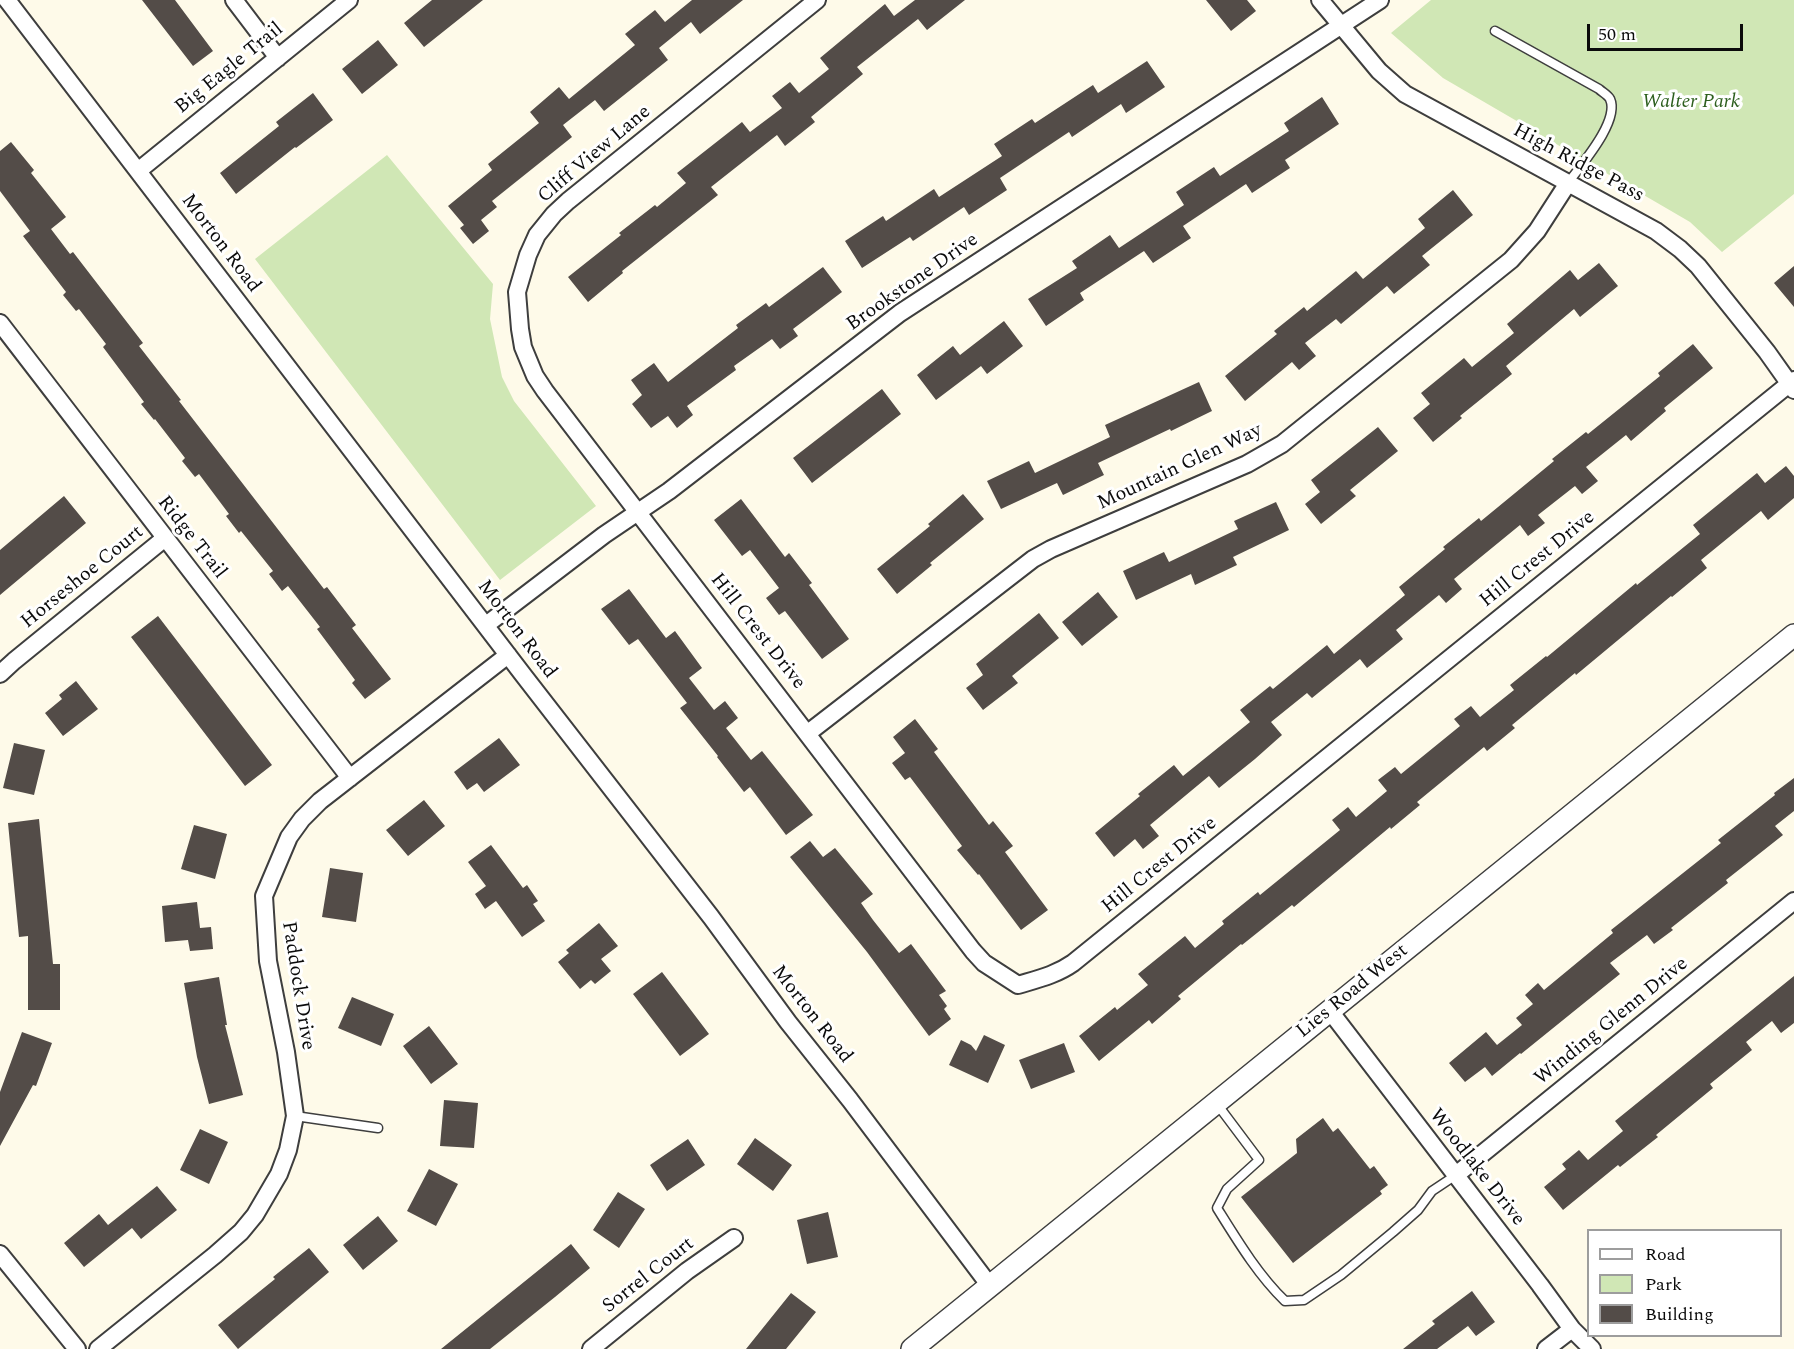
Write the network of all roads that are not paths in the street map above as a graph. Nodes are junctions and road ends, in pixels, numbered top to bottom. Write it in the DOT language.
graph roads {
  1 [pos="7,0"];
  2 [pos="234,0"];
  3 [pos="349,0"];
  4 [pos="817,0"];
  5 [pos="1320,0"];
  6 [pos="1380,0"];
  7 [pos="1341,26"];
  8 [pos="1495,31"];
  9 [pos="278,58"];
  10 [pos="138,171"];
  11 [pos="1568,183"];
  12 [pos="0,323"];
  13 [pos="1792,384"];
  14 [pos="638,512"];
  15 [pos="165,538"];
  16 [pos="486,625"];
  17 [pos="1794,635"];
  18 [pos="508,655"];
  19 [pos="0,674"];
  20 [pos="808,733"];
  21 [pos="350,778"];
  22 [pos="1794,901"];
  23 [pos="1329,1011"];
  24 [pos="1217,1103"];
  25 [pos="294,1116"];
  26 [pos="378,1128"];
  27 [pos="1456,1175"];
  28 [pos="734,1238"];
  29 [pos="0,1254"];
  30 [pos="990,1286"];
  31 [pos="1572,1329"];
  32 [pos="77,1349"];
  33 [pos="98,1349"];
  34 [pos="591,1349"];
  35 [pos="912,1349"];
  36 [pos="1546,1349"];
  37 [pos="1592,1349"];
  1 -- 10 [label="street, Morton Road"];
  2 -- 9 [label="street"];
  3 -- 9 [label="street, Big Eagle Trail"];
  4 -- 14 [label="street, Cliff View Lane"];
  5 -- 7 [label="street, High Ridge Pass"];
  6 -- 7 [label="street, Brookstone Drive"];
  7 -- 11 [label="street, High Ridge Pass"];
  7 -- 14 [label="street, Brookstone Drive"];
  8 -- 11 [label="lane"];
  9 -- 10 [label="street, Big Eagle Trail"];
  10 -- 16 [label="street, Morton Road"];
  11 -- 13 [label="street, High Ridge Pass"];
  11 -- 20 [label="street, Mountain Glen Way"];
  12 -- 15 [label="street, Ridge Trail"];
  13 -- 20 [label="street, Hill Crest Drive"];
  14 -- 16 [label="street, Brookstone Drive"];
  14 -- 20 [label="street, Hill Crest Drive"];
  15 -- 19 [label="street, Horseshoe Court"];
  15 -- 21 [label="street, Ridge Trail"];
  16 -- 18 [label="street, Morton Road"];
  17 -- 23 [label="street, Lies Road West"];
  18 -- 21 [label="street, Paddock Drive"];
  18 -- 30 [label="street, Morton Road"];
  21 -- 25 [label="street, Paddock Drive"];
  22 -- 27 [label="street, Winding Glenn Drive"];
  23 -- 24 [label="street, Lies Road West"];
  23 -- 27 [label="street, Woodlake Drive"];
  24 -- 27 [label="lane"];
  24 -- 30 [label="street, Lies Road West"];
  25 -- 26 [label="lane"];
  25 -- 33 [label="street, Paddock Drive"];
  27 -- 31 [label="street, Woodlake Drive"];
  28 -- 34 [label="street, Sorrel Court"];
  29 -- 32 [label="street"];
  30 -- 35 [label="street, Lies Road West"];
  31 -- 36 [label="street"];
  31 -- 37 [label="street, Woodlake Drive"];
}
